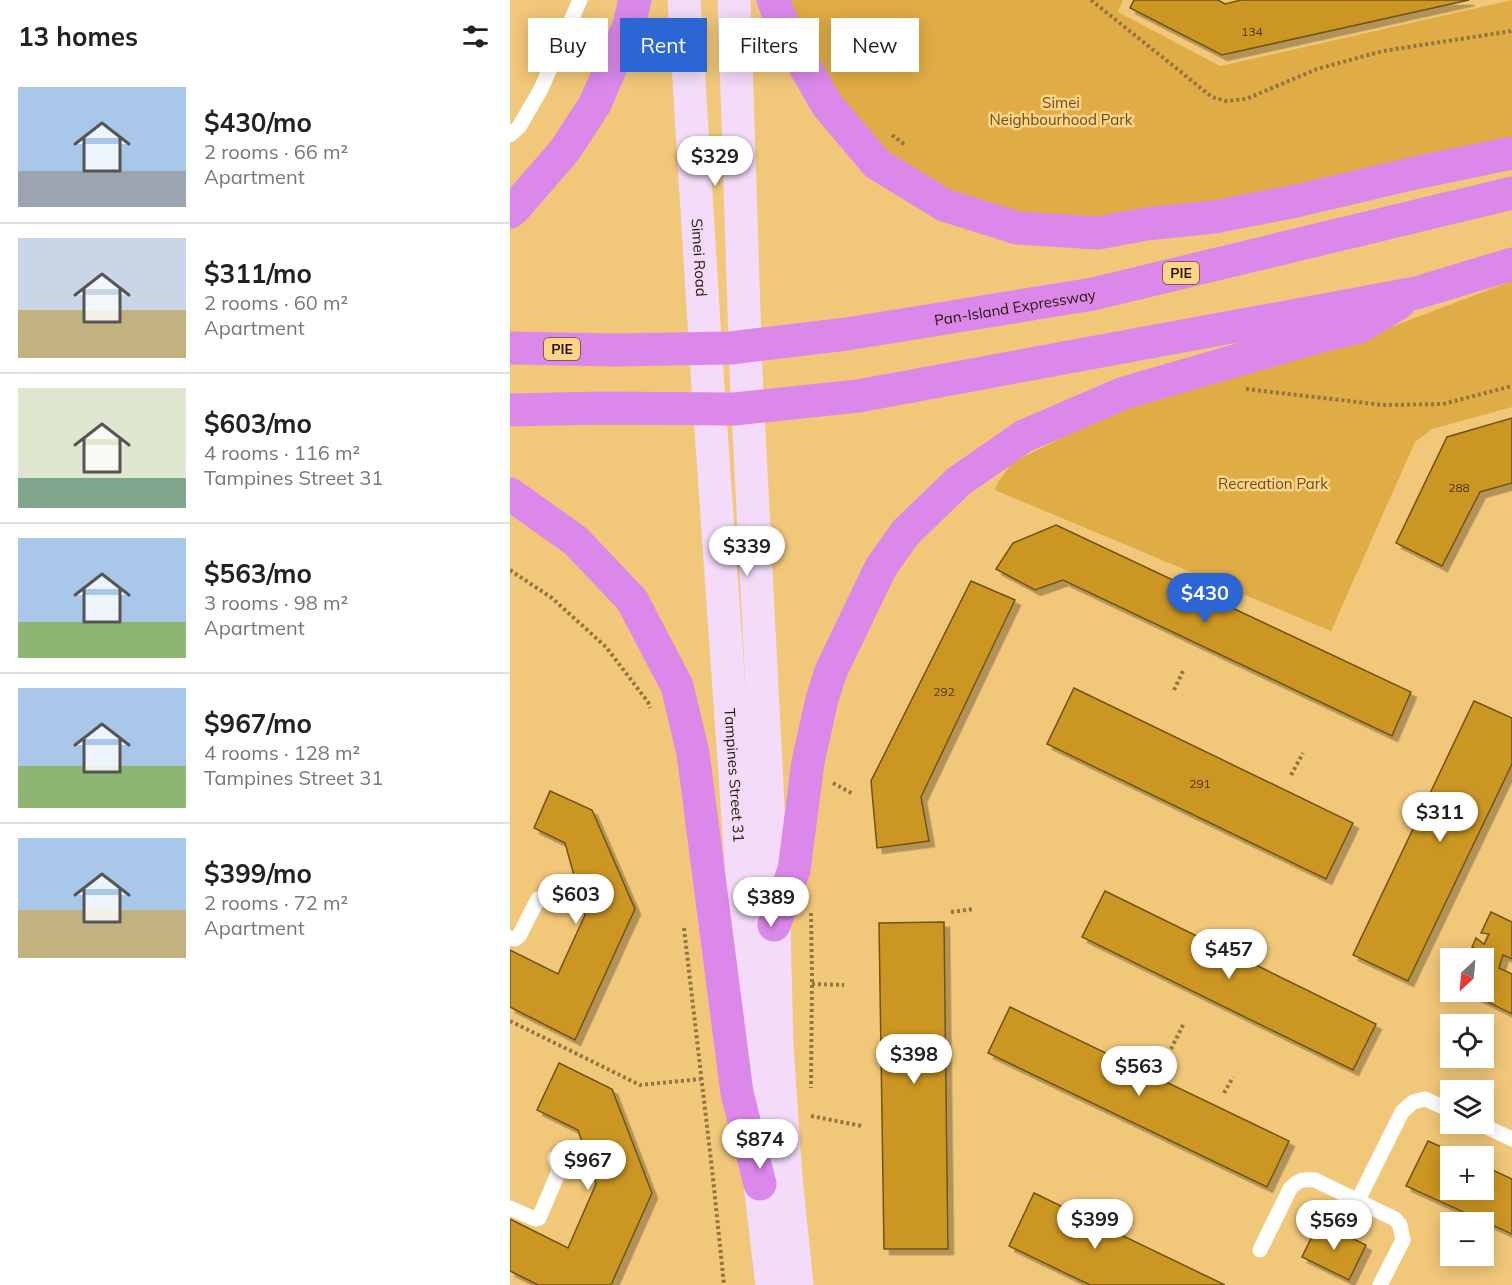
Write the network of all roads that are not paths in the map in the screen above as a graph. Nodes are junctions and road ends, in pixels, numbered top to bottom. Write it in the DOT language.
graph roads {
  1 [pos="580,0"];
  2 [pos="635,0"];
  3 [pos="684,0"];
  4 [pos="734,0"];
  5 [pos="773,0"];
  6 [pos="510,135"];
  7 [pos="1512,153"];
  8 [pos="1512,193"];
  9 [pos="510,212"];
  10 [pos="1512,264"];
  11 [pos="1416,293"];
  12 [pos="510,348"];
  13 [pos="707,372"];
  14 [pos="510,410"];
  15 [pos="510,494"];
  16 [pos="538,899"];
  17 [pos="774,925"];
  18 [pos="510,938"];
  19 [pos="1440,1106"];
  20 [pos="1494,1131"];
  21 [pos="1512,1139"];
  22 [pos="555,1158"];
  23 [pos="760,1184"];
  24 [pos="1358,1200"];
  25 [pos="510,1208"];
  26 [pos="1260,1250"];
  27 [pos="772,1285"];
  28 [pos="797,1285"];
  29 [pos="1380,1285"];
  1 -- 6 [label="lane"];
  2 -- 9 [label="highway"];
  3 -- 13 [label="main road, Simei Road"];
  4 -- 17 [label="main road, Tampines Street 31"];
  5 -- 7 [label="highway"];
  8 -- 12 [label="highway, Pan-Island Expressway / PIE"];
  10 -- 11 [label="highway"];
  11 -- 14 [label="highway"];
  11 -- 17 [label="highway"];
  13 -- 23 [label="main road, Tampines Street 31"];
  15 -- 23 [label="highway"];
  16 -- 18 [label="lane"];
  17 -- 28 [label="main road, Tampines Street 31"];
  19 -- 24 [label="lane"];
  20 -- 21 [label="lane"];
  22 -- 25 [label="lane"];
  23 -- 27 [label="main road, Tampines Street 31"];
  24 -- 26 [label="lane"];
  24 -- 29 [label="lane"];
}
